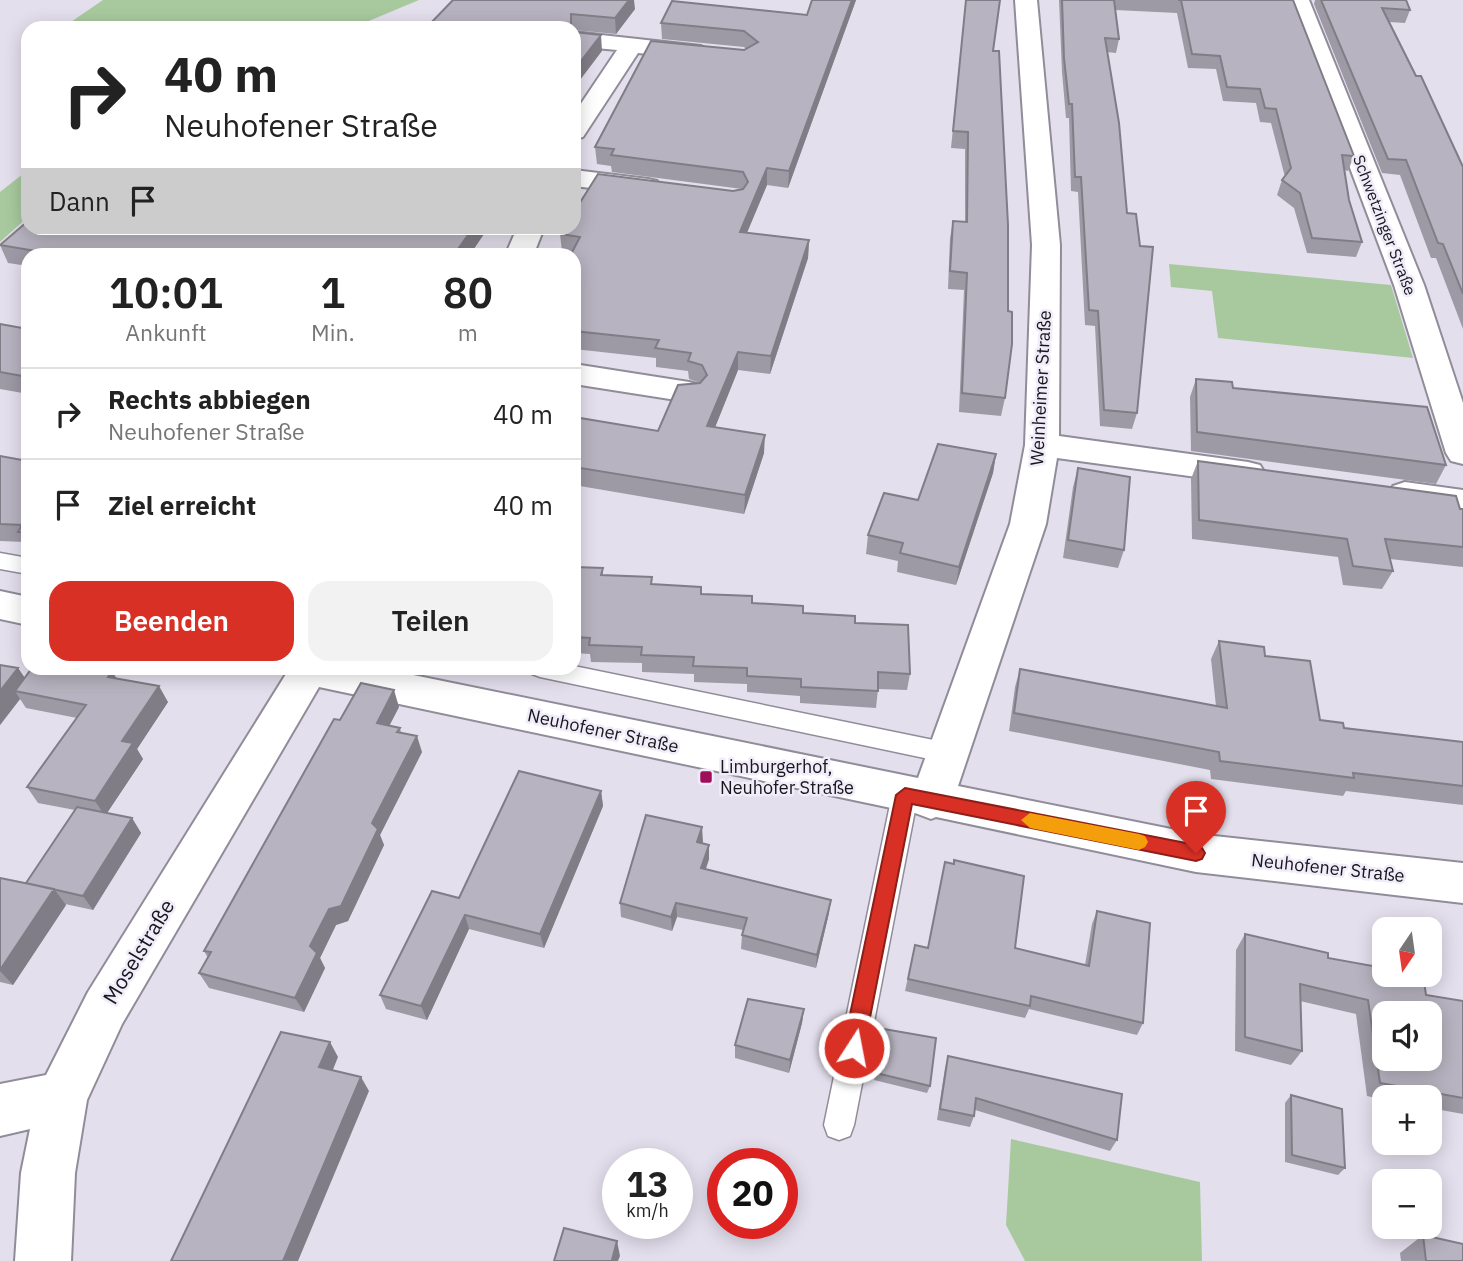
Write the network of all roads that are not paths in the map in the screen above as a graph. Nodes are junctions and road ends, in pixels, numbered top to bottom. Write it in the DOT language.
graph roads {
  1 [pos="1026,0"];
  2 [pos="1298,0"];
  3 [pos="581,40"];
  4 [pos="631,46"];
  5 [pos="719,55"];
  6 [pos="581,121"];
  7 [pos="581,179"];
  8 [pos="667,190"];
  9 [pos="581,375"];
  10 [pos="689,392"];
  11 [pos="1042,445"];
  12 [pos="1463,453"];
  13 [pos="1273,476"];
  14 [pos="1368,489"];
  15 [pos="1463,502"];
  16 [pos="0,561"];
  17 [pos="21,565"];
  18 [pos="0,605"];
  19 [pos="21,610"];
  20 [pos="302,675"];
  21 [pos="368,675"];
  22 [pos="574,675"];
  23 [pos="389,677"];
  24 [pos="948,752"];
  25 [pos="918,798"];
  26 [pos="1463,883"];
  27 [pos="62,1097"];
  28 [pos="0,1110"];
  29 [pos="839,1125"];
  30 [pos="43,1261"];
  1 -- 11 [label="street, Weinheimer Straße"];
  2 -- 12 [label="street, Schwetzinger Straße"];
  3 -- 4 [label="street"];
  4 -- 5 [label="street"];
  4 -- 6 [label="street"];
  7 -- 8 [label="street"];
  9 -- 10 [label="street"];
  11 -- 13 [label="street"];
  11 -- 24 [label="street, Weinheimer Straße"];
  14 -- 15 [label="street"];
  16 -- 17 [label="lane"];
  18 -- 19 [label="street"];
  20 -- 27 [label="street, Moselstraße"];
  21 -- 23 [label="street, Neuhofener Straße"];
  22 -- 24 [label="lane"];
  23 -- 25 [label="street, Neuhofener Straße"];
  24 -- 25 [label="street, Weinheimer Straße"];
  25 -- 26 [label="street, Neuhofener Straße"];
  25 -- 29 [label="lane"];
  27 -- 28 [label="street"];
  27 -- 30 [label="street, Moselstraße"];
}
